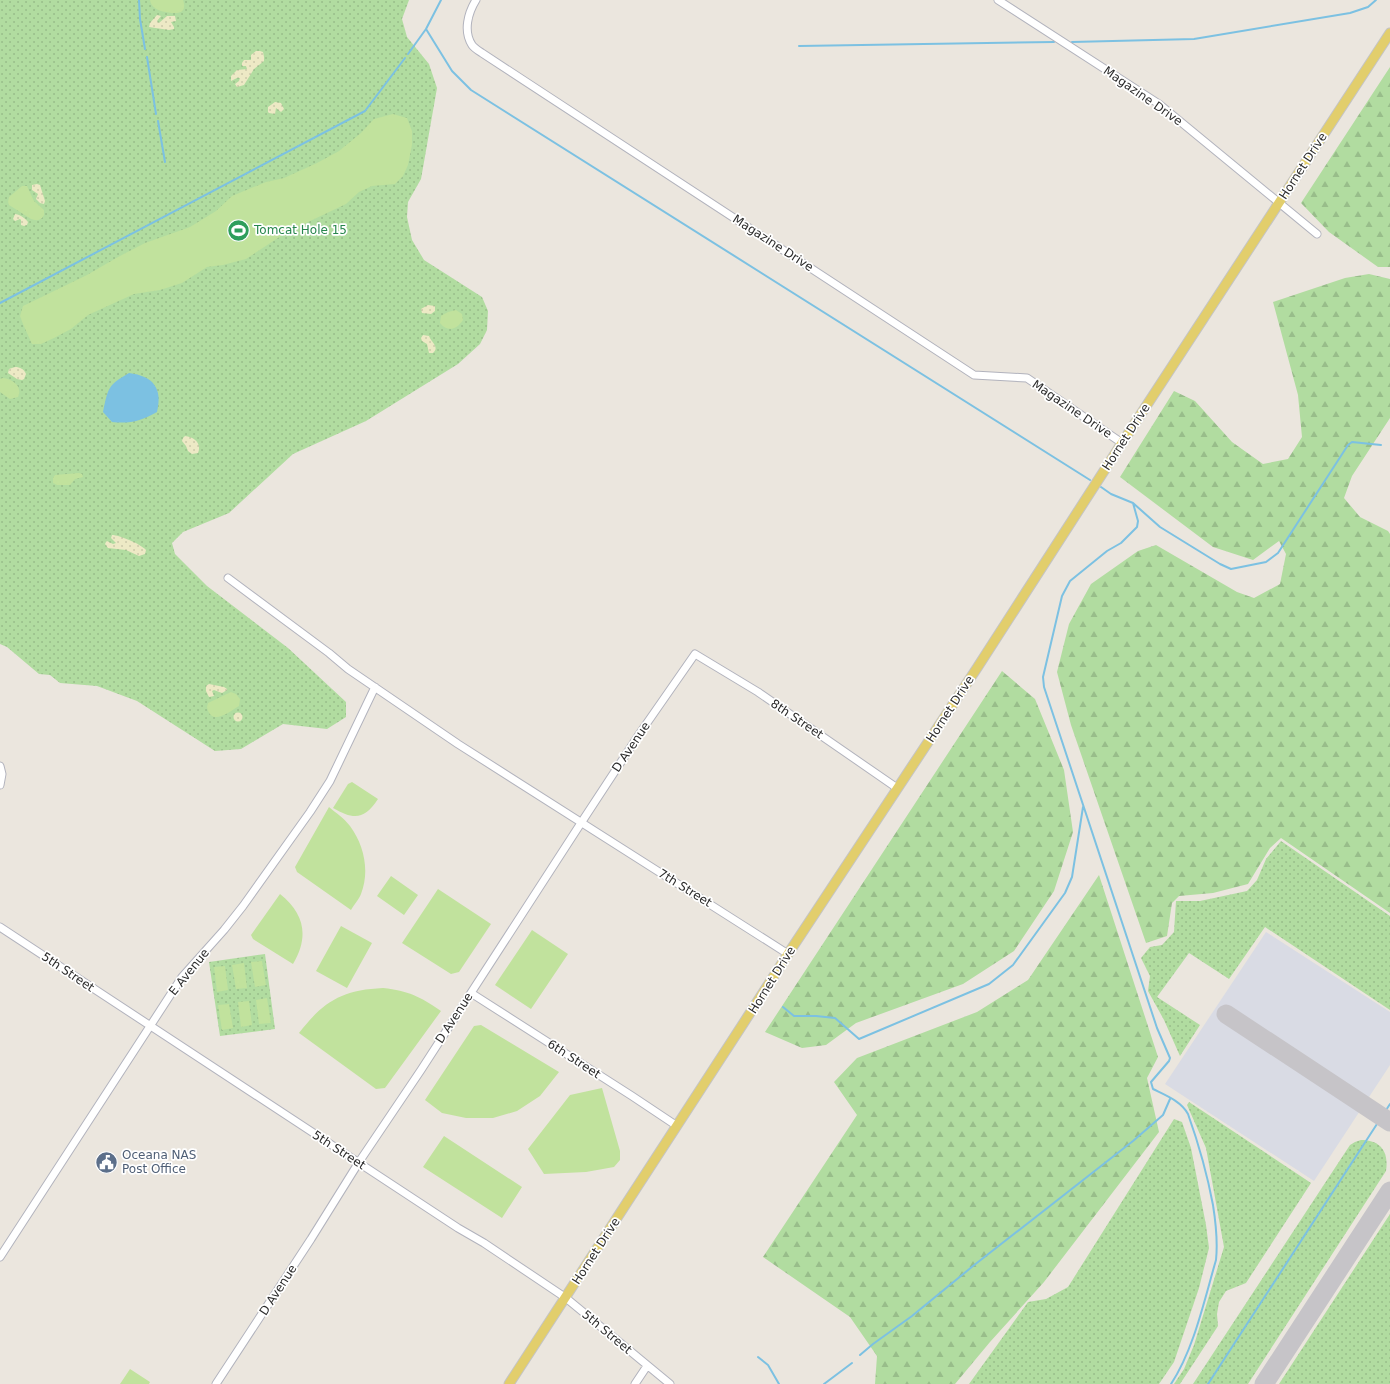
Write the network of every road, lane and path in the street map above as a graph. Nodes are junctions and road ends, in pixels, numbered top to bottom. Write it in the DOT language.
graph roads {
  1 [pos="476,0"];
  2 [pos="998,0"];
  3 [pos="1390,33"];
  4 [pos="1279,203"];
  5 [pos="1317,234"];
  6 [pos="1122,443"];
  7 [pos="228,578"];
  8 [pos="695,654"];
  9 [pos="375,688"];
  10 [pos="0,766"];
  11 [pos="0,785"];
  12 [pos="897,788"];
  13 [pos="581,823"];
  14 [pos="0,927"];
  15 [pos="788,954"];
  16 [pos="471,993"];
  17 [pos="150,1026"];
  18 [pos="677,1126"];
  19 [pos="359,1162"];
  20 [pos="0,1257"];
  21 [pos="566,1298"];
  22 [pos="647,1366"];
  23 [pos="216,1384"];
  24 [pos="509,1384"];
  25 [pos="635,1384"];
  26 [pos="670,1384"];
  1 -- 6 [label="street, Magazine Drive"];
  2 -- 4 [label="street, Magazine Drive"];
  3 -- 4 [label="main road, Hornet Drive"];
  4 -- 5 [label="street, Magazine Drive"];
  4 -- 6 [label="main road, Hornet Drive"];
  6 -- 12 [label="main road, Hornet Drive"];
  7 -- 9 [label="street, 7th Street"];
  8 -- 12 [label="street, 8th Street"];
  8 -- 13 [label="street, D Avenue"];
  9 -- 13 [label="street, 7th Street"];
  9 -- 17 [label="street, E Avenue"];
  10 -- 11 [label="street"];
  12 -- 15 [label="main road, Hornet Drive"];
  13 -- 15 [label="street, 7th Street"];
  13 -- 16 [label="street, D Avenue"];
  14 -- 17 [label="street, 5th Street"];
  15 -- 18 [label="main road, Hornet Drive"];
  16 -- 18 [label="street, 6th Street"];
  16 -- 19 [label="street, D Avenue"];
  17 -- 19 [label="street, 5th Street"];
  17 -- 20 [label="street, E Avenue"];
  18 -- 21 [label="main road, Hornet Drive"];
  19 -- 21 [label="street, 5th Street"];
  19 -- 23 [label="street, D Avenue"];
  21 -- 22 [label="street, 5th Street"];
  21 -- 24 [label="main road, Hornet Drive"];
  22 -- 25 [label="street"];
  22 -- 26 [label="street, 5th Street"];
}
